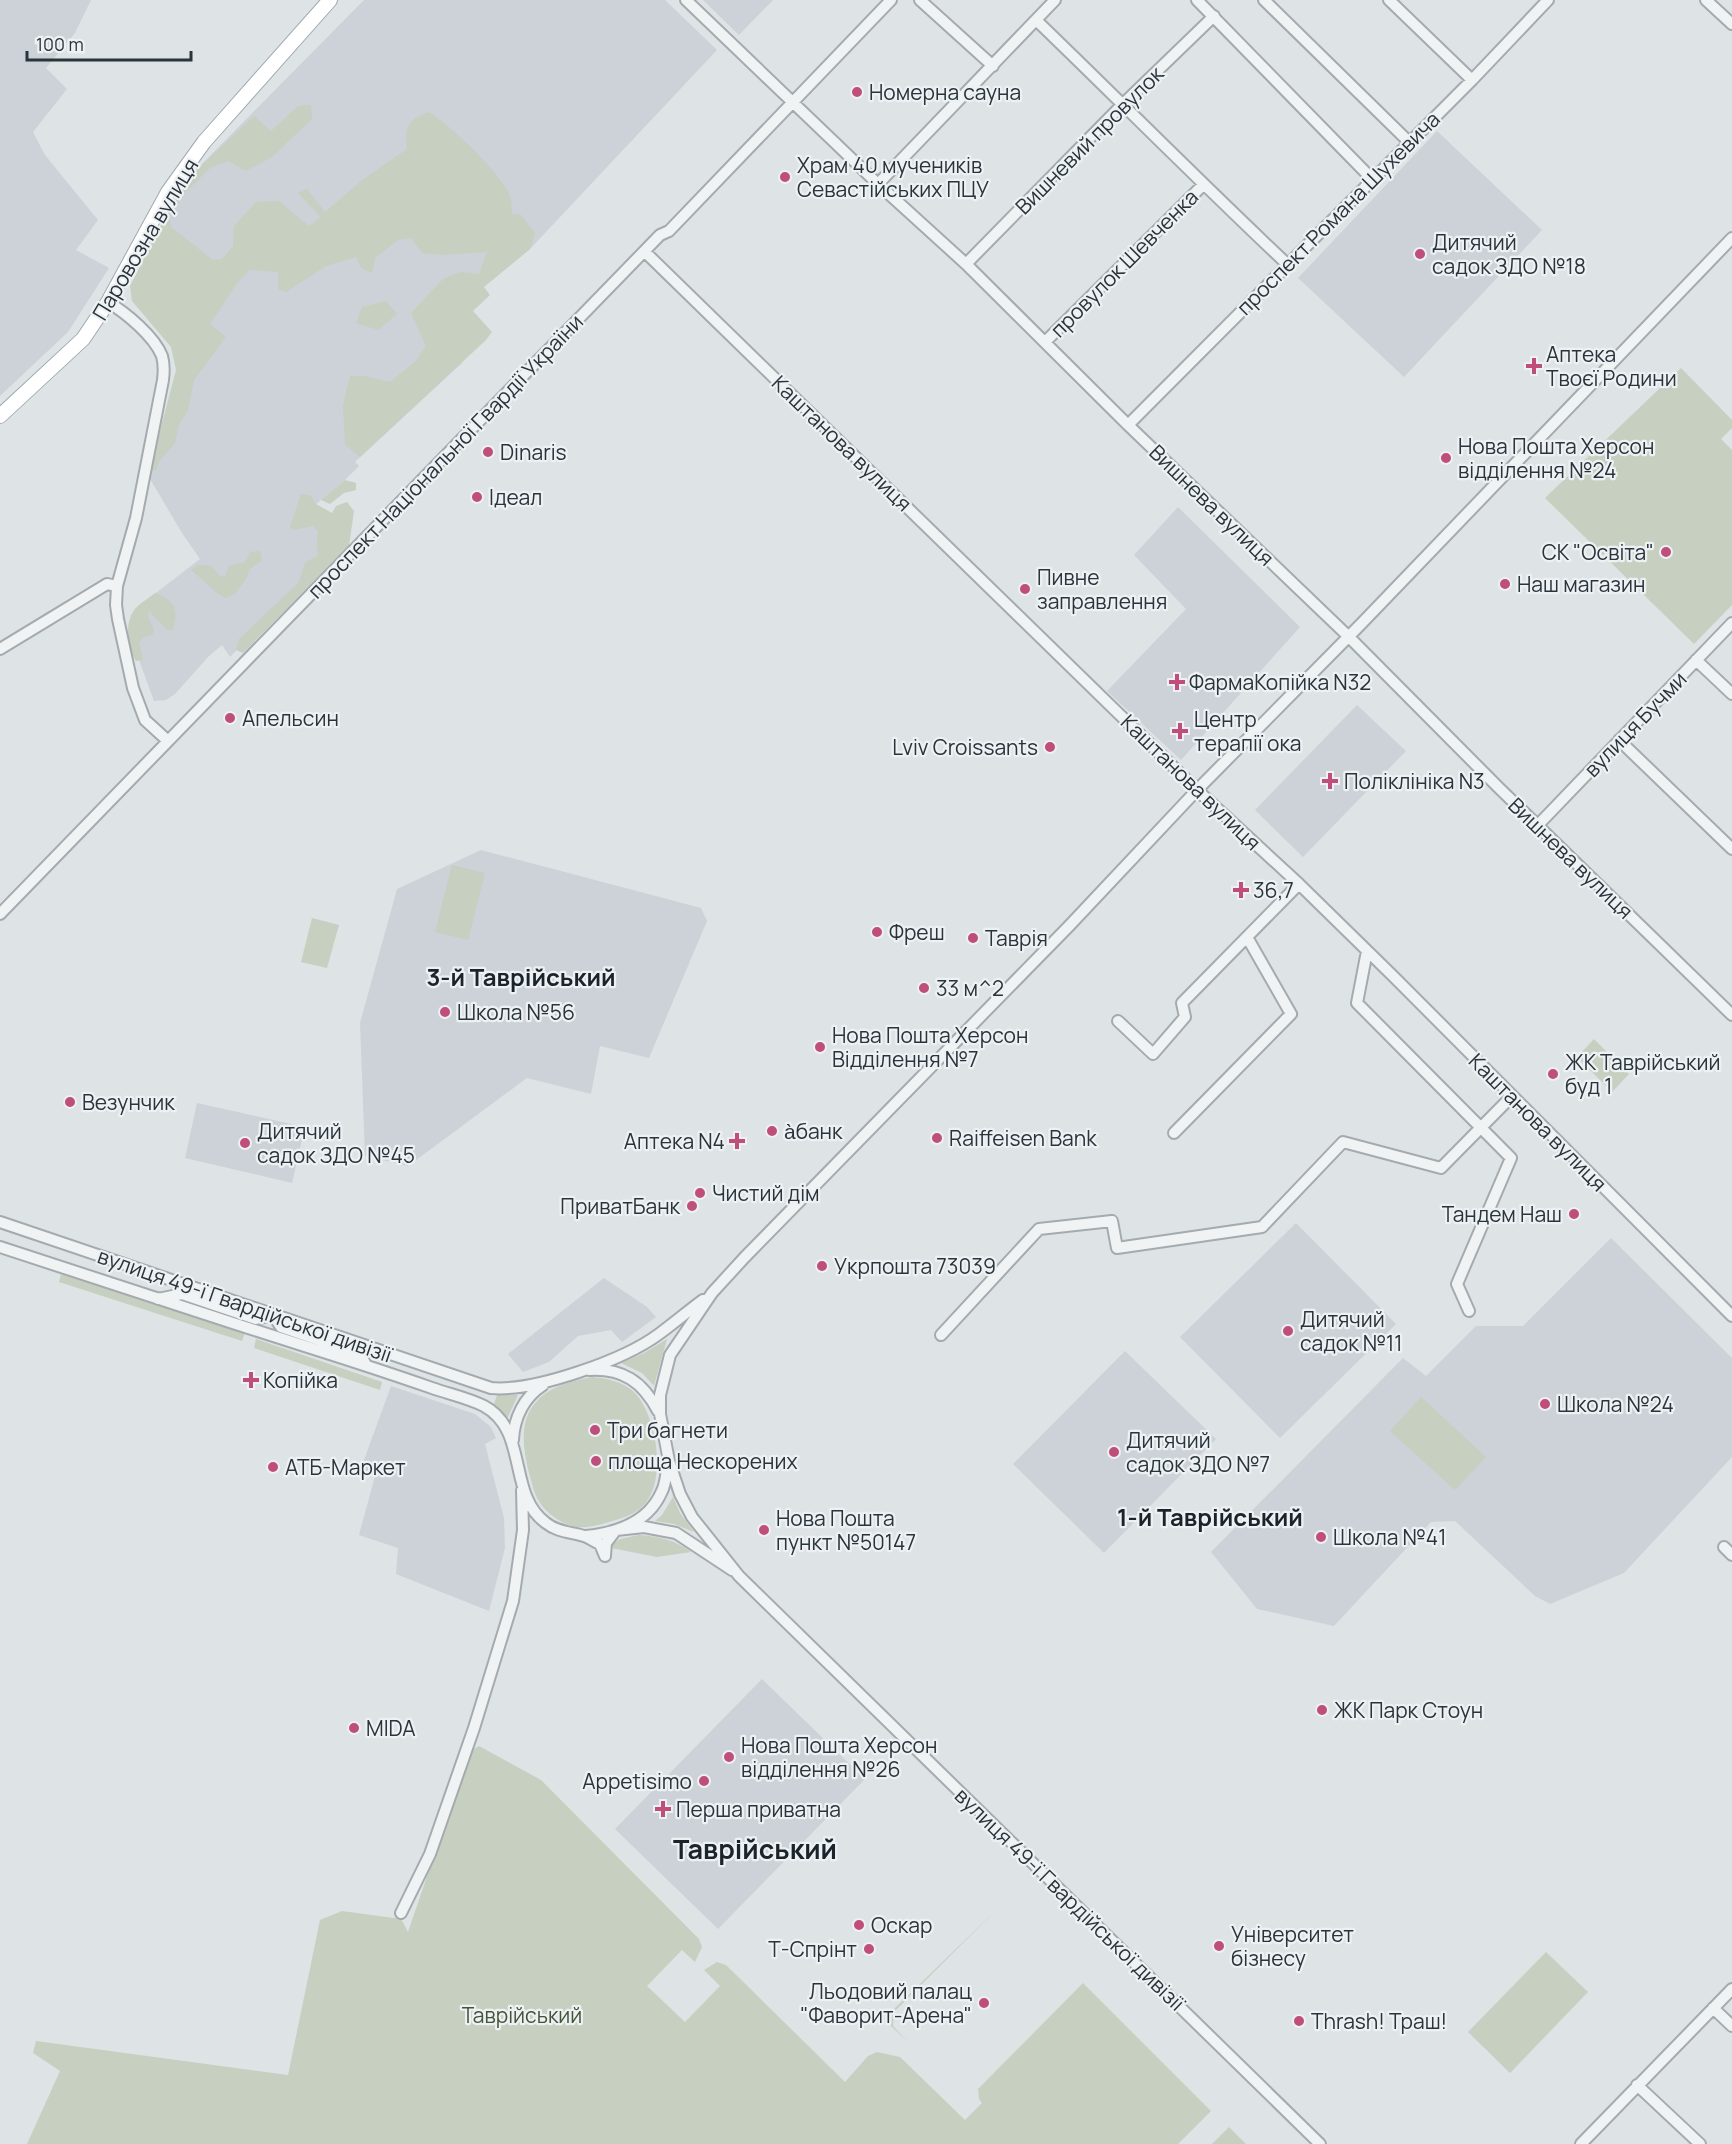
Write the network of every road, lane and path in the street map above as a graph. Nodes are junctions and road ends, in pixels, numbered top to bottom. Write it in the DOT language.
graph roads {
  1 [pos="330,0"];
  2 [pos="686,0"];
  3 [pos="891,0"];
  4 [pos="920,0"];
  5 [pos="1055,0"];
  6 [pos="1197,0"];
  7 [pos="1264,0"];
  8 [pos="1389,0"];
  9 [pos="1706,0"];
  10 [pos="1541,2"];
  11 [pos="1214,16"];
  12 [pos="1036,20"];
  13 [pos="1732,24"];
  14 [pos="993,66"];
  15 [pos="1472,80"];
  16 [pos="793,102"];
  17 [pos="1124,104"];
  18 [pos="1408,142"];
  19 [pos="1372,178"];
  20 [pos="878,184"];
  21 [pos="1203,185"];
  22 [pos="1732,238"];
  23 [pos="645,252"];
  24 [pos="966,264"];
  25 [pos="1287,264"];
  26 [pos="108,302"];
  27 [pos="1046,342"];
  28 [pos="0,416"];
  29 [pos="1128,425"];
  30 [pos="117,586"];
  31 [pos="1732,623"];
  32 [pos="1349,637"];
  33 [pos="0,649"];
  34 [pos="1696,660"];
  35 [pos="1732,694"];
  36 [pos="1619,740"];
  37 [pos="168,741"];
  38 [pos="1197,790"];
  39 [pos="1538,825"];
  40 [pos="1732,849"];
  41 [pos="1299,884"];
  42 [pos="0,914"];
  43 [pos="1247,937"];
  44 [pos="1367,951"];
  45 [pos="1732,1015"];
  46 [pos="1118,1021"];
  47 [pos="1512,1096"];
  48 [pos="1481,1127"];
  49 [pos="1174,1133"];
  50 [pos="0,1222"];
  51 [pos="0,1247"];
  52 [pos="712,1293"];
  53 [pos="158,1299"];
  54 [pos="1469,1311"];
  55 [pos="273,1315"];
  56 [pos="1732,1316"];
  57 [pos="941,1335"];
  58 [pos="366,1365"];
  59 [pos="578,1371"];
  60 [pos="554,1379"];
  61 [pos="660,1414"];
  62 [pos="513,1444"];
  63 [pos="669,1461"];
  64 [pos="523,1485"];
  65 [pos="546,1523"];
  66 [pos="616,1530"];
  67 [pos="585,1536"];
  68 [pos="523,1538"];
  69 [pos="739,1576"];
  70 [pos="401,1913"];
  71 [pos="1732,1989"];
  72 [pos="1713,2007"];
  73 [pos="1732,2026"];
  74 [pos="1637,2085"];
  75 [pos="1320,2144"];
  76 [pos="1582,2144"];
  77 [pos="1700,2144"];
  1 -- 26 [label="main road, Паровозна вулиця"];
  2 -- 16 [label="street, Вишнева вулиця"];
  3 -- 16 [label="street, проспект Національної Гвардії України"];
  4 -- 14 [label="street"];
  5 -- 12 [label="street"];
  6 -- 11 [label="street"];
  7 -- 18 [label="street"];
  8 -- 15 [label="street"];
  9 -- 13 [label="street"];
  10 -- 15 [label="street, проспект Романа Шухевича"];
  11 -- 17 [label="street, Вишневий провулок"];
  11 -- 19 [label="street"];
  12 -- 14 [label="street"];
  12 -- 17 [label="street"];
  14 -- 20 [label="street"];
  15 -- 18 [label="street, проспект Романа Шухевича"];
  16 -- 20 [label="street, Вишнева вулиця"];
  16 -- 23 [label="street, проспект Національної Гвардії України"];
  17 -- 21 [label="street"];
  17 -- 24 [label="street, Вишневий провулок"];
  18 -- 19 [label="street, проспект Романа Шухевича"];
  19 -- 25 [label="street, проспект Романа Шухевича"];
  20 -- 24 [label="street, Вишнева вулиця"];
  21 -- 25 [label="street"];
  21 -- 27 [label="street, провулок Шевченка"];
  22 -- 32 [label="street"];
  23 -- 37 [label="street, проспект Національної Гвардії України"];
  23 -- 38 [label="street, Каштанова вулиця"];
  24 -- 27 [label="street, Вишнева вулиця"];
  25 -- 29 [label="street, проспект Романа Шухевича"];
  26 -- 28 [label="main road, Паровозна вулиця"];
  26 -- 30 [label="street"];
  27 -- 29 [label="street, Вишнева вулиця"];
  29 -- 32 [label="street, Вишнева вулиця"];
  30 -- 33 [label="street"];
  30 -- 37 [label="street"];
  31 -- 34 [label="street, вулиця Бучми"];
  32 -- 38 [label="street"];
  32 -- 39 [label="street, Вишнева вулиця"];
  34 -- 35 [label="street"];
  34 -- 36 [label="street, вулиця Бучми"];
  36 -- 39 [label="street, вулиця Бучми"];
  36 -- 40 [label="street"];
  37 -- 42 [label="street, проспект Національної Гвардії України"];
  38 -- 41 [label="street, Каштанова вулиця"];
  38 -- 52 [label="street"];
  39 -- 45 [label="street, Вишнева вулиця"];
  41 -- 43 [label="street"];
  41 -- 44 [label="street, Каштанова вулиця"];
  43 -- 46 [label="street"];
  43 -- 49 [label="street"];
  44 -- 47 [label="street, Каштанова вулиця"];
  44 -- 48 [label="street"];
  47 -- 48 [label="street"];
  47 -- 56 [label="street, Каштанова вулиця"];
  48 -- 54 [label="street"];
  48 -- 57 [label="street"];
  50 -- 55 [label="street, вулиця 49-ї Гвардійської дивізії"];
  51 -- 53 [label="street, вулиця 49-ї Гвардійської дивізії"];
  52 -- 59 [label="street"];
  52 -- 61 [label="street"];
  53 -- 55 [label="street"];
  53 -- 58 [label="street, вулиця 49-ї Гвардійської дивізії"];
  55 -- 58 [label="street"];
  55 -- 60 [label="street, вулиця 49-ї Гвардійської дивізії"];
  58 -- 62 [label="street, вулиця 49-ї Гвардійської дивізії"];
  59 -- 60 [label="street"];
  59 -- 61 [label="street"];
  60 -- 62 [label="street"];
  61 -- 63 [label="street"];
  62 -- 64 [label="street"];
  63 -- 66 [label="street"];
  63 -- 69 [label="street"];
  64 -- 65 [label="street"];
  64 -- 68 [label="street"];
  65 -- 67 [label="street"];
  65 -- 68 [label="street"];
  66 -- 67 [label="street"];
  66 -- 67 [label="street"];
  66 -- 69 [label="street"];
  68 -- 70 [label="street"];
  69 -- 75 [label="street, вулиця 49-ї Гвардійської дивізії"];
  71 -- 72 [label="street"];
  72 -- 73 [label="street"];
  72 -- 74 [label="street"];
  74 -- 76 [label="street"];
  74 -- 77 [label="street"];
}
